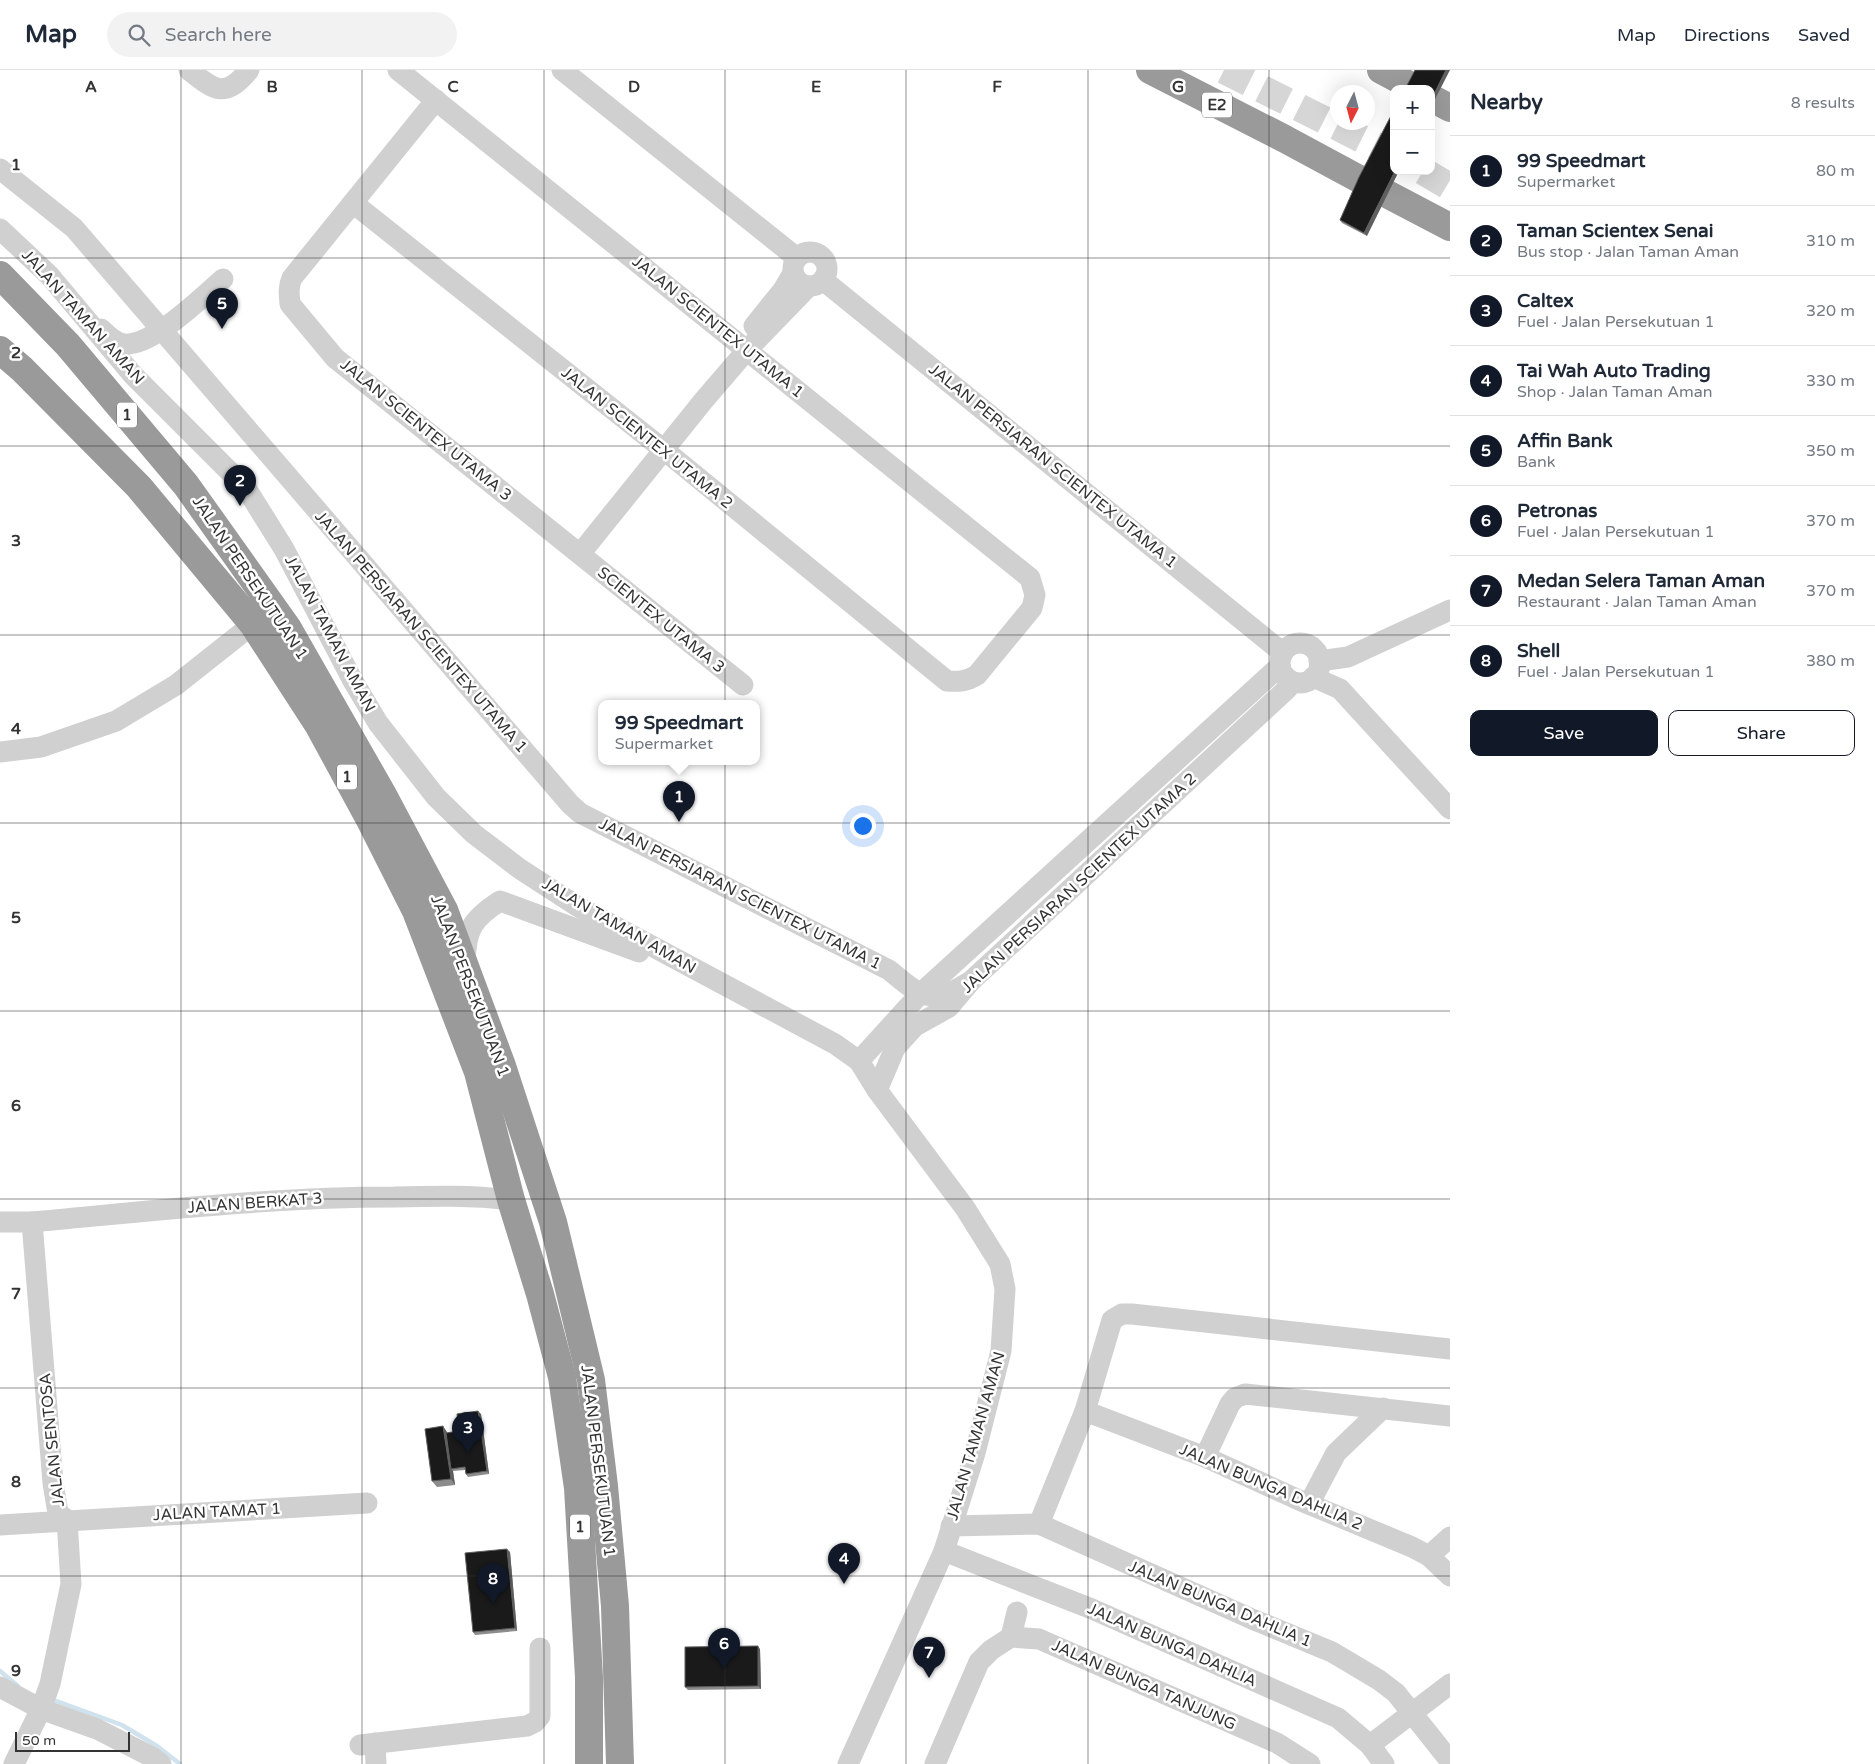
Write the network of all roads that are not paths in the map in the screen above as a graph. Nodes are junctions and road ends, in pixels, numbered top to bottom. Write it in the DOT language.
graph roads {
  1 [pos="189,70"];
  2 [pos="249,70"];
  3 [pos="398,70"];
  4 [pos="562,70"];
  5 [pos="1150,70"];
  6 [pos="1380,70"];
  7 [pos="1409,85"];
  8 [pos="436,100"];
  9 [pos="0,169"];
  10 [pos="1361,180"];
  11 [pos="1387,194"];
  12 [pos="353,203"];
  13 [pos="1450,227"];
  14 [pos="0,229"];
  15 [pos="806,274"];
  16 [pos="0,275"];
  17 [pos="49,275"];
  18 [pos="223,279"];
  19 [pos="162,331"];
  20 [pos="742,346"];
  21 [pos="0,350"];
  22 [pos="664,450"];
  23 [pos="580,554"];
  24 [pos="1450,610"];
  25 [pos="253,624"];
  26 [pos="1298,668"];
  27 [pos="939,675"];
  28 [pos="743,685"];
  29 [pos="0,752"];
  30 [pos="1450,809"];
  31 [pos="464,968"];
  32 [pos="712,979"];
  33 [pos="971,981"];
  34 [pos="920,994"];
  35 [pos="858,1061"];
  36 [pos="878,1090"];
  37 [pos="511,1200"];
  38 [pos="0,1222"];
  39 [pos="32,1222"];
  40 [pos="1450,1349"];
  41 [pos="1383,1408"];
  42 [pos="1085,1411"];
  43 [pos="1450,1416"];
  44 [pos="1206,1457"];
  45 [pos="367,1503"];
  46 [pos="1309,1504"];
  47 [pos="67,1520"];
  48 [pos="1039,1524"];
  49 [pos="0,1525"];
  50 [pos="951,1526"];
  51 [pos="1450,1537"];
  52 [pos="944,1550"];
  53 [pos="1429,1556"];
  54 [pos="1450,1576"];
  55 [pos="1017,1612"];
  56 [pos="1011,1637"];
  57 [pos="540,1648"];
  58 [pos="1450,1684"];
  59 [pos="0,1687"];
  60 [pos="41,1709"];
  61 [pos="1413,1712"];
  62 [pos="1370,1745"];
  63 [pos="370,1751"];
  64 [pos="1450,1761"];
  65 [pos="14,1764"];
  66 [pos="161,1764"];
  67 [pos="589,1764"];
  68 [pos="620,1764"];
  69 [pos="848,1764"];
  70 [pos="936,1764"];
  71 [pos="1310,1764"];
  72 [pos="1384,1764"];
  1 -- 2 [label="street"];
  3 -- 8 [label="street, JALAN SCIENTEX UTAMA 1"];
  4 -- 15 [label="street, JALAN PERSIARAN SCIENTEX UTAMA 1"];
  5 -- 10 [label="highway, E2"];
  6 -- 7 [label="highway"];
  8 -- 12 [label="street"];
  8 -- 20 [label="street, JALAN SCIENTEX UTAMA 1"];
  9 -- 19 [label="street, JALAN PERSIARAN SCIENTEX UTAMA 1"];
  11 -- 13 [label="highway"];
  12 -- 22 [label="street, JALAN SCIENTEX UTAMA 2"];
  12 -- 23 [label="street, JALAN SCIENTEX UTAMA 3"];
  14 -- 17 [label="street, JALAN TAMAN AMAN"];
  15 -- 20 [label="street"];
  15 -- 26 [label="street, JALAN PERSIARAN SCIENTEX UTAMA 1"];
  16 -- 31 [label="highway, JALAN PERSEKUTUAN 1 / 1"];
  17 -- 19 [label="street"];
  17 -- 32 [label="street, JALAN TAMAN AMAN"];
  18 -- 19 [label="street"];
  19 -- 34 [label="street, JALAN PERSIARAN SCIENTEX UTAMA 1"];
  20 -- 22 [label="street"];
  20 -- 27 [label="street, JALAN SCIENTEX UTAMA 1"];
  21 -- 25 [label="highway, JALAN PERSEKUTUAN 1 / 1"];
  22 -- 23 [label="street"];
  22 -- 27 [label="street, JALAN SCIENTEX UTAMA 2"];
  23 -- 28 [label="street, SCIENTEX UTAMA 3"];
  24 -- 26 [label="street"];
  25 -- 29 [label="street"];
  25 -- 37 [label="highway, JALAN PERSEKUTUAN 1 / 1"];
  26 -- 30 [label="street, JALAN PERSIARAN SCIENTEX UTAMA 1"];
  26 -- 33 [label="street, JALAN PERSIARAN SCIENTEX UTAMA 2"];
  26 -- 34 [label="street, JALAN PERSIARAN SCIENTEX UTAMA 2"];
  31 -- 32 [label="street, JALAN TAMAN AMAN"];
  31 -- 68 [label="highway, JALAN PERSEKUTUAN 1 / 1"];
  32 -- 35 [label="street, JALAN TAMAN AMAN"];
  33 -- 34 [label="street"];
  33 -- 36 [label="street, JALAN PERSIARAN SCIENTEX UTAMA 2"];
  34 -- 35 [label="street, JALAN PERSIARAN SCIENTEX UTAMA 2"];
  35 -- 36 [label="street, JALAN TAMAN AMAN"];
  36 -- 50 [label="street, JALAN TAMAN AMAN"];
  37 -- 39 [label="street, JALAN BERKAT 3"];
  37 -- 67 [label="highway, JALAN PERSEKUTUAN 1 / 1"];
  38 -- 39 [label="street, JALAN BERKAT 3"];
  39 -- 47 [label="street, JALAN SENTOSA"];
  40 -- 42 [label="street"];
  41 -- 43 [label="street"];
  41 -- 44 [label="street"];
  41 -- 46 [label="street"];
  42 -- 44 [label="street, JALAN BUNGA DAHLIA 2"];
  42 -- 48 [label="street"];
  44 -- 46 [label="street, JALAN BUNGA DAHLIA 2"];
  45 -- 47 [label="street, JALAN TAMAT 1"];
  46 -- 53 [label="street, JALAN BUNGA DAHLIA 2"];
  47 -- 49 [label="street, JALAN TAMAT 1"];
  47 -- 60 [label="street, JALAN SENTOSA"];
  48 -- 50 [label="street, JALAN BUNGA DAHLIA 1"];
  48 -- 61 [label="street, JALAN BUNGA DAHLIA 1"];
  50 -- 52 [label="street, JALAN TAMAN AMAN"];
  51 -- 53 [label="street"];
  52 -- 62 [label="street, JALAN BUNGA DAHLIA"];
  52 -- 69 [label="street, JALAN TAMAN AMAN"];
  53 -- 54 [label="street, JALAN BUNGA DAHLIA 2"];
  55 -- 56 [label="street"];
  56 -- 70 [label="street"];
  56 -- 71 [label="street, JALAN BUNGA TANJUNG"];
  57 -- 63 [label="street"];
  58 -- 61 [label="street"];
  59 -- 60 [label="street"];
  60 -- 65 [label="street, JALAN SENTOSA"];
  60 -- 66 [label="street"];
  61 -- 62 [label="street"];
  61 -- 64 [label="street, JALAN BUNGA DAHLIA 1"];
  62 -- 72 [label="street, JALAN BUNGA DAHLIA"];
}
